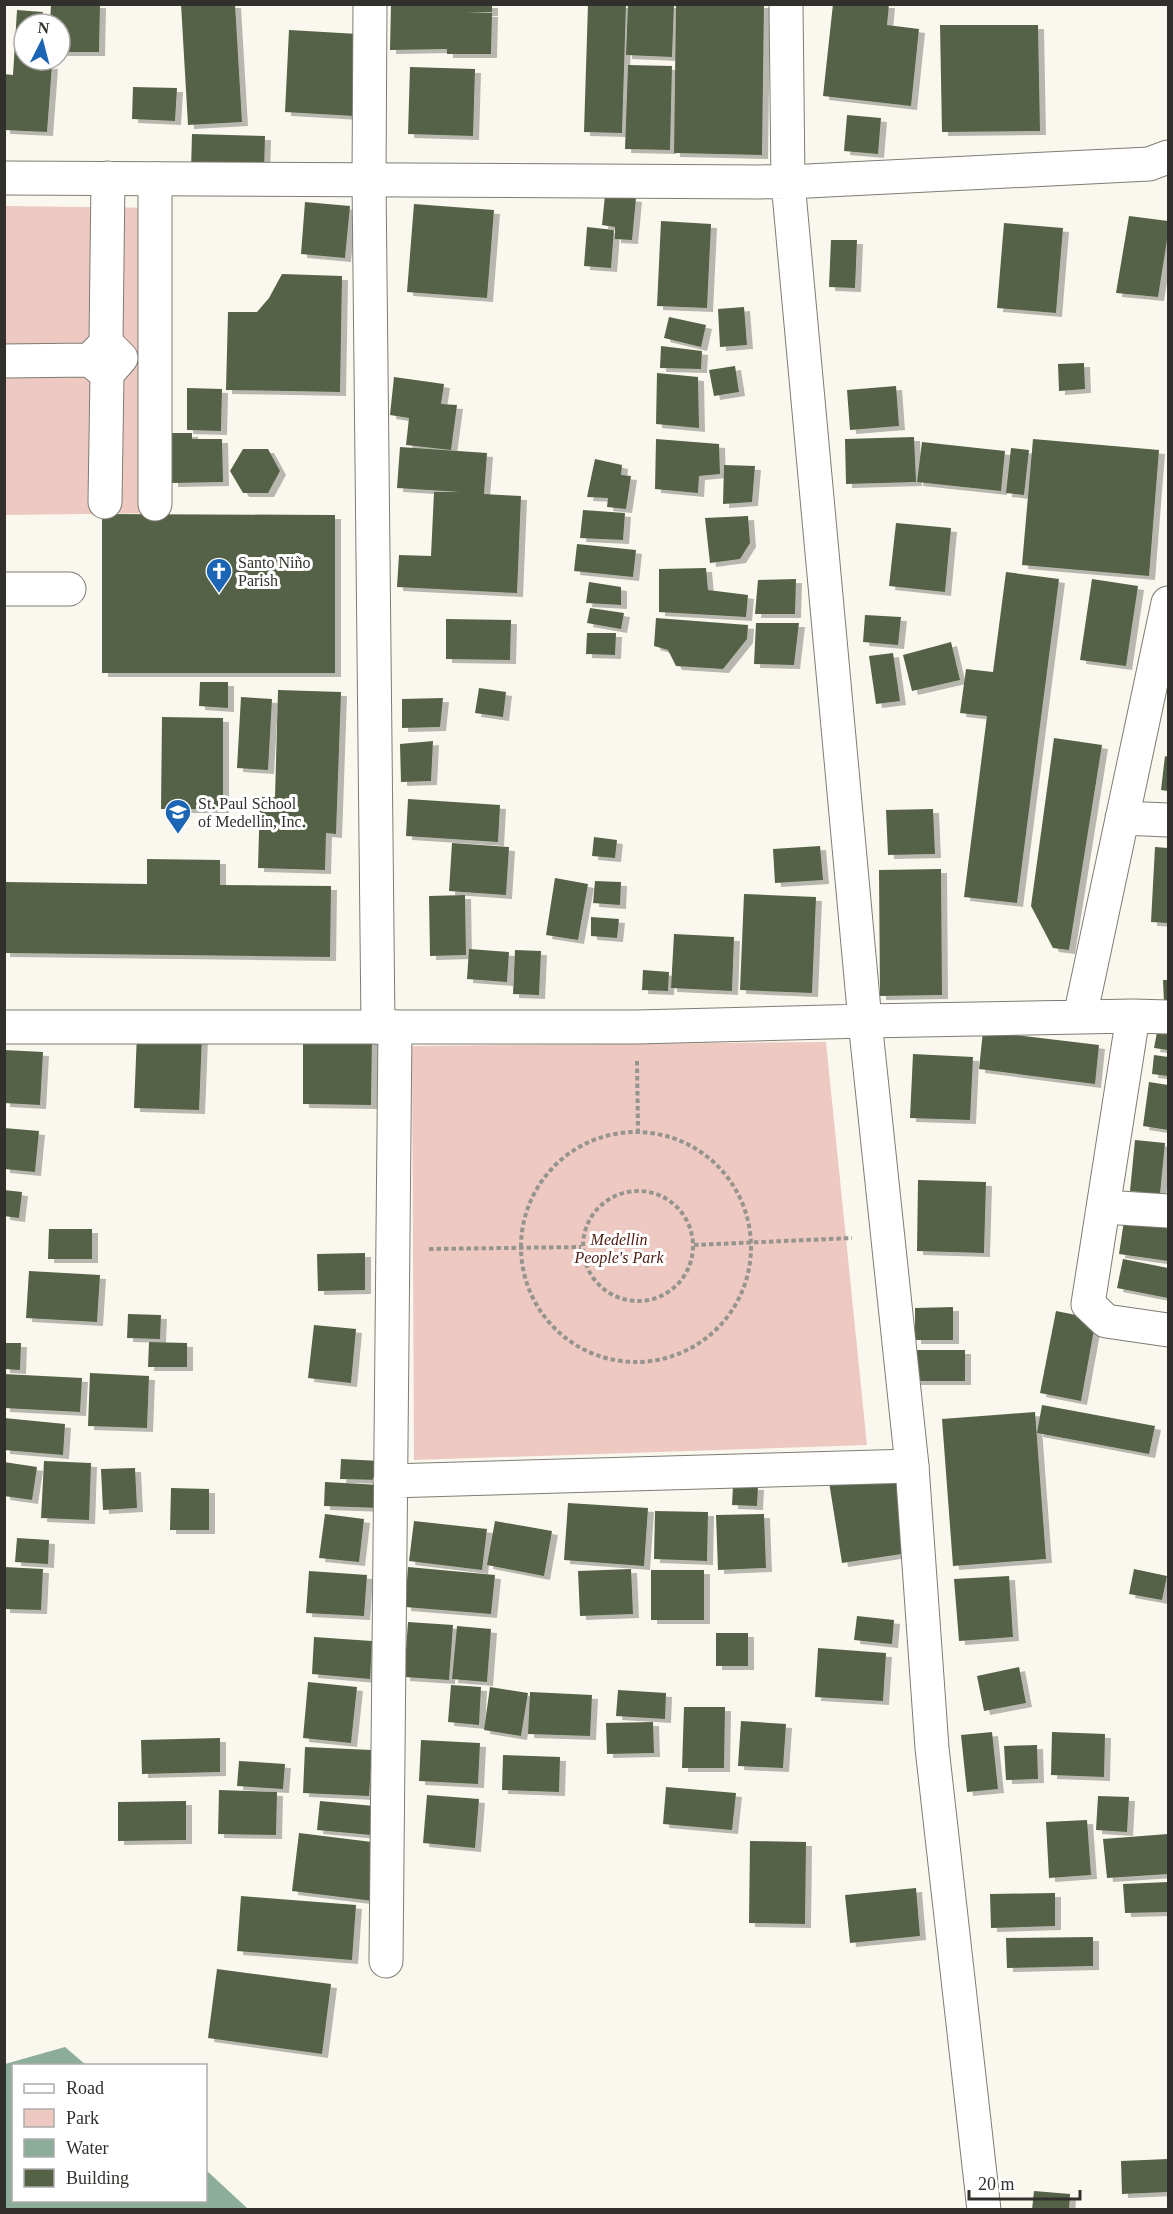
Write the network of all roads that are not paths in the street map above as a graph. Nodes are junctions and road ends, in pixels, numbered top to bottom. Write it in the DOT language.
graph roads {
  1 [pos="370,4"];
  2 [pos="786,4"];
  3 [pos="1168,158"];
  4 [pos="4,178"];
  5 [pos="108,178"];
  6 [pos="155,179"];
  7 [pos="369,180"];
  8 [pos="788,182"];
  9 [pos="101,359"];
  10 [pos="4,361"];
  11 [pos="105,502"];
  12 [pos="154,504"];
  13 [pos="4,589"];
  14 [pos="69,589"];
  15 [pos="1168,603"];
  16 [pos="1122,818"];
  17 [pos="1168,820"];
  18 [pos="1133,1016"];
  19 [pos="1080,1017"];
  20 [pos="1168,1017"];
  21 [pos="865,1021"];
  22 [pos="4,1027"];
  23 [pos="387,1027"];
  24 [pos="1104,1207"];
  25 [pos="1168,1212"];
  26 [pos="1168,1330"];
  27 [pos="912,1466"];
  28 [pos="390,1481"];
  29 [pos="386,1961"];
  30 [pos="984,2210"];
  1 -- 7 [label="street"];
  2 -- 8 [label="street"];
  3 -- 8 [label="street"];
  4 -- 5 [label="street"];
  5 -- 6 [label="street"];
  5 -- 9 [label="street"];
  6 -- 7 [label="street"];
  6 -- 12 [label="street"];
  7 -- 8 [label="street"];
  7 -- 23 [label="street"];
  8 -- 21 [label="street"];
  9 -- 10 [label="street"];
  9 -- 11 [label="street"];
  13 -- 14 [label="street"];
  15 -- 16 [label="street"];
  16 -- 17 [label="street"];
  16 -- 19 [label="street"];
  18 -- 19 [label="street"];
  18 -- 20 [label="street"];
  18 -- 24 [label="street"];
  19 -- 21 [label="street"];
  21 -- 23 [label="street"];
  21 -- 27 [label="street"];
  22 -- 23 [label="street"];
  23 -- 28 [label="street"];
  24 -- 25 [label="street"];
  24 -- 26 [label="street"];
  27 -- 28 [label="street"];
  27 -- 30 [label="street"];
  28 -- 29 [label="street"];
}
